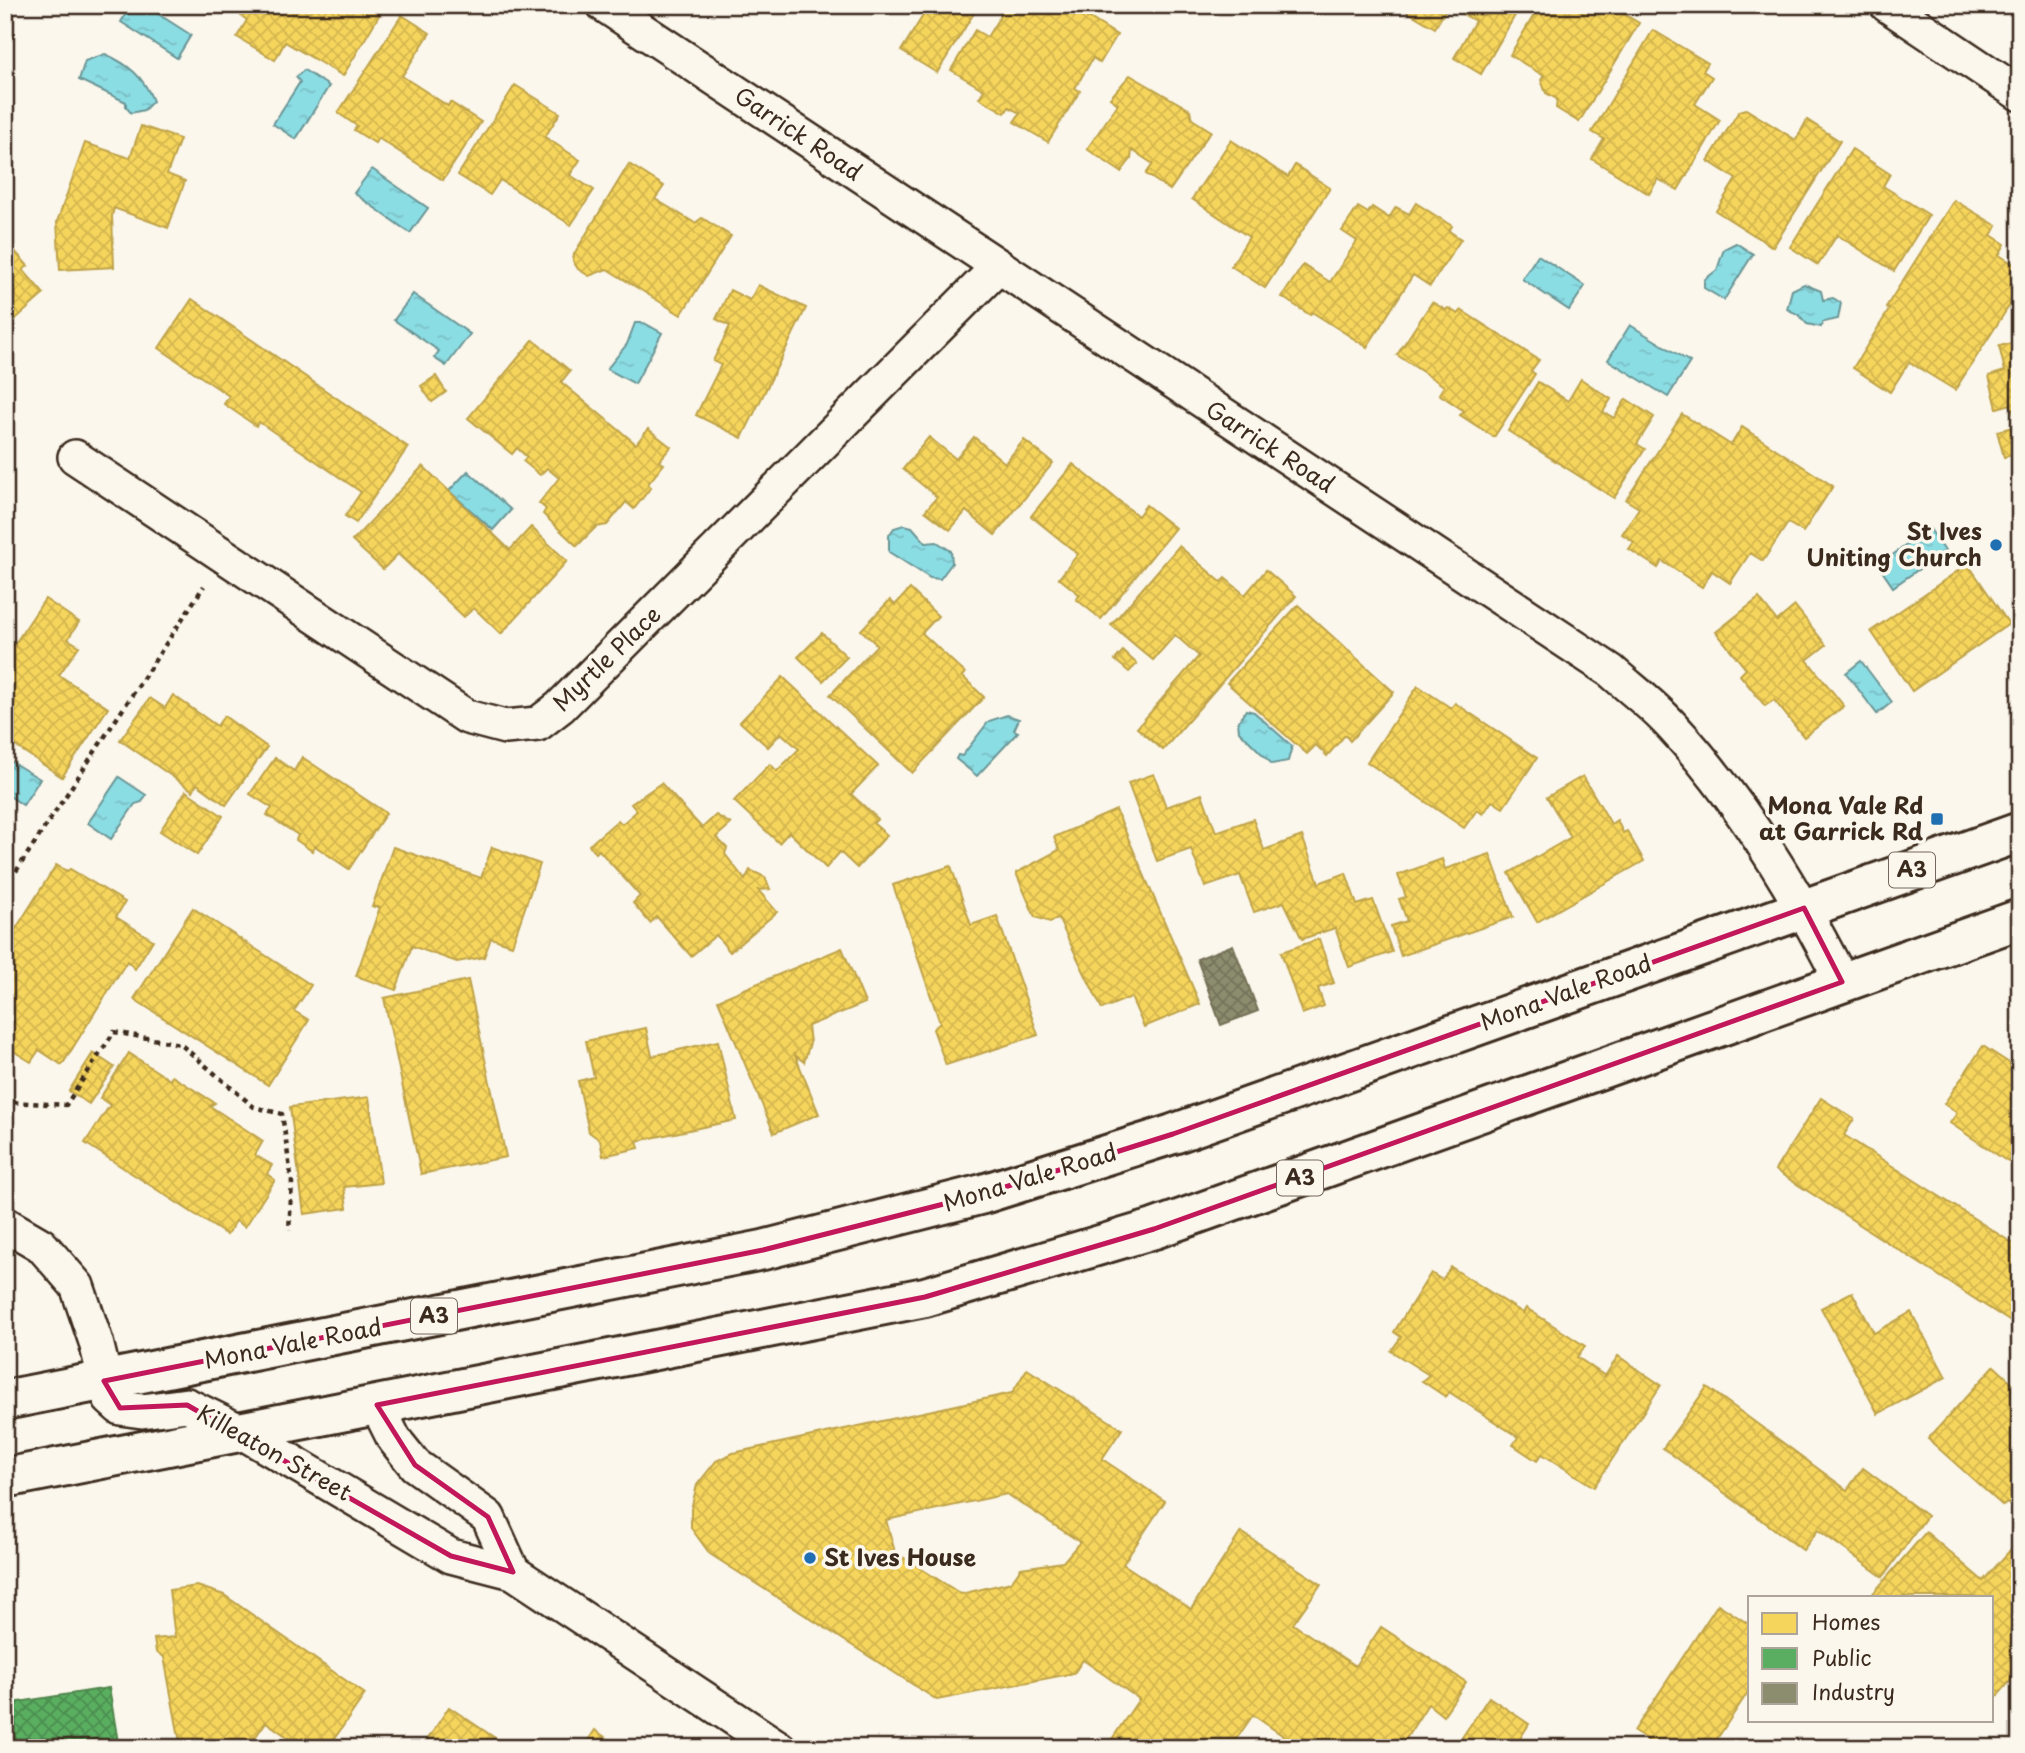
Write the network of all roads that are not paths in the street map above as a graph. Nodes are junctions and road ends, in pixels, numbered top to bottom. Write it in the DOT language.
graph roads {
  1 [pos="604,5"];
  2 [pos="1887,5"];
  3 [pos="2020,94"];
  4 [pos="999,267"];
  5 [pos="75,457"];
  6 [pos="2020,832"];
  7 [pos="1804,908"];
  8 [pos="2020,919"];
  9 [pos="1842,982"];
  10 [pos="5,1224"];
  11 [pos="104,1381"];
  12 [pos="5,1400"];
  13 [pos="377,1405"];
  14 [pos="242,1432"];
  15 [pos="5,1478"];
  16 [pos="513,1572"];
  17 [pos="779,1748"];
  1 -- 4 [label="street, Garrick Road"];
  2 -- 3 [label="street"];
  4 -- 5 [label="street, Myrtle Place"];
  4 -- 7 [label="street, Garrick Road"];
  6 -- 7 [label="highway, Mona Vale Road / A3"];
  7 -- 9 [label="street, Garrick Road"];
  7 -- 11 [label="highway, Mona Vale Road / A3"];
  8 -- 9 [label="highway, A3"];
  9 -- 13 [label="highway, A3"];
  10 -- 11 [label="street, Killeaton Street"];
  11 -- 12 [label="highway, Mona Vale Road / A3"];
  11 -- 14 [label="street, Killeaton Street"];
  13 -- 14 [label="highway, A3"];
  13 -- 16 [label="street"];
  14 -- 15 [label="highway, A3"];
  14 -- 16 [label="street, Killeaton Street"];
  16 -- 17 [label="street, Killeaton Street"];
}
